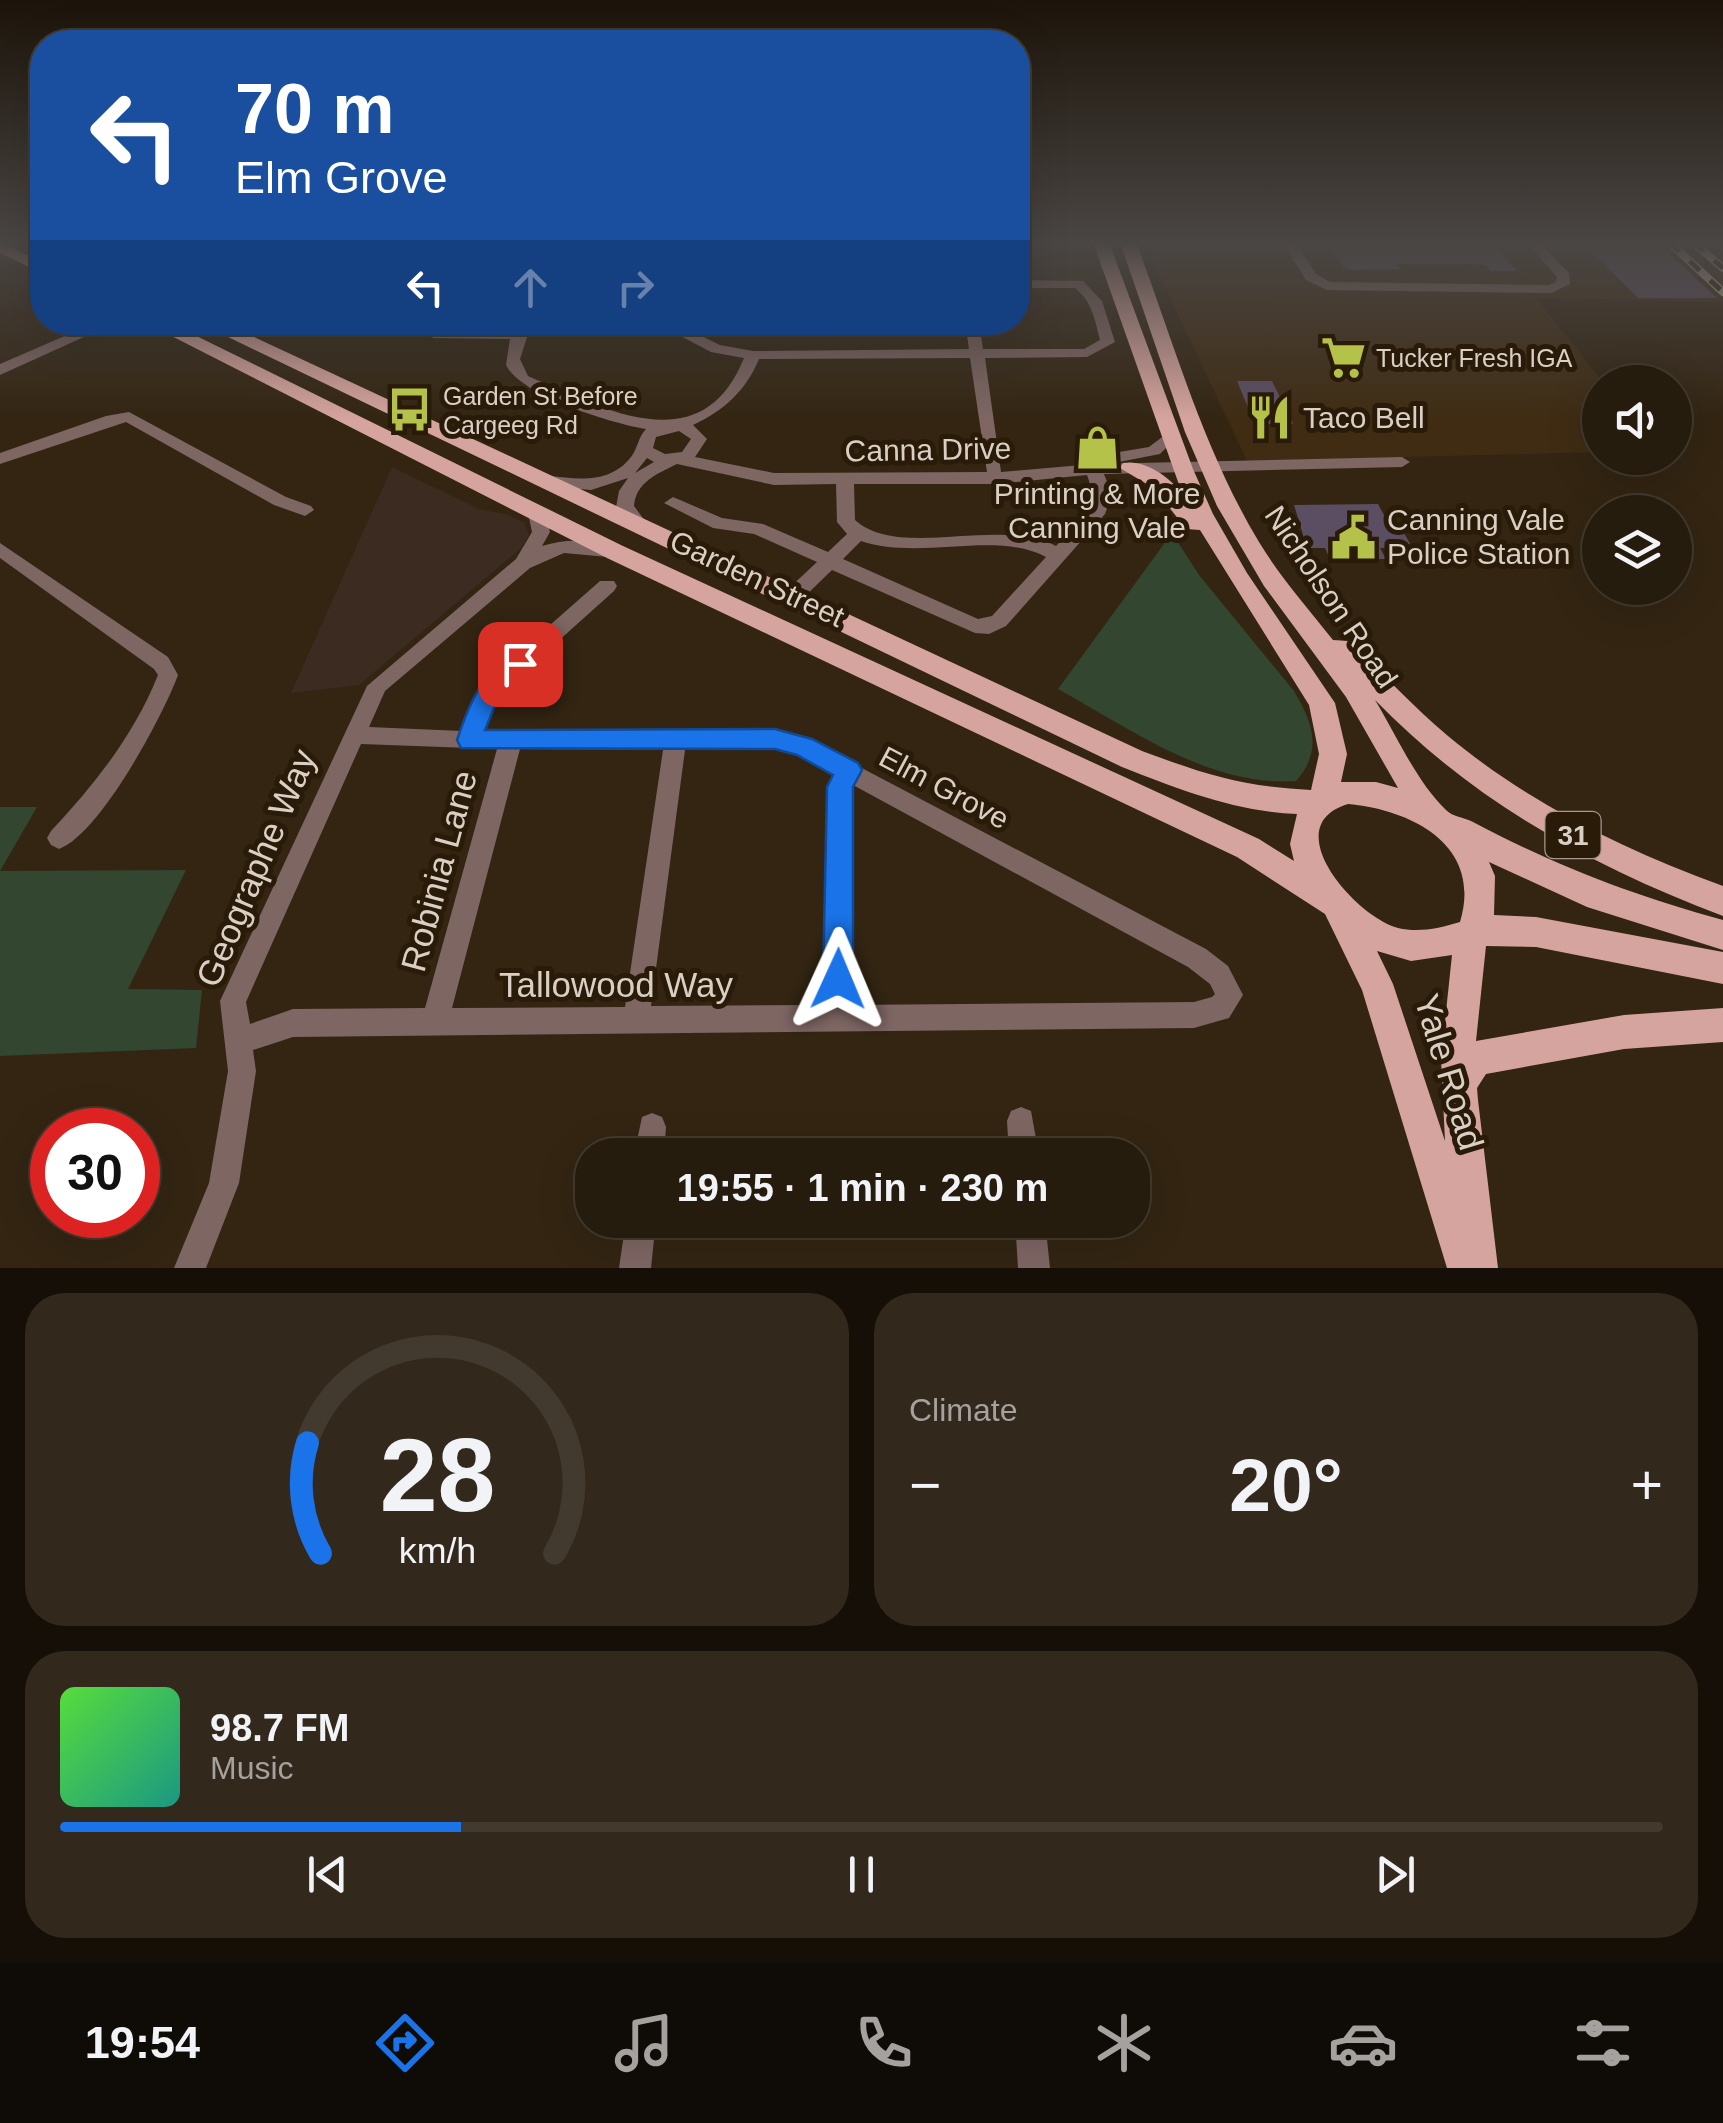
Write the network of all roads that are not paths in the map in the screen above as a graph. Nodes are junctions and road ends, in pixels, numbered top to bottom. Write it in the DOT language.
graph roads {
  1 [pos="1096,301"];
  2 [pos="1122,301"];
  3 [pos="1150,301"];
  4 [pos="67,335"];
  5 [pos="79,335"];
  6 [pos="179,335"];
  7 [pos="233,335"];
  8 [pos="520,335"];
  9 [pos="687,335"];
  10 [pos="974,335"];
  11 [pos="753,354"];
  12 [pos="978,354"];
  13 [pos="288,362"];
  14 [pos="0,368"];
  15 [pos="713,408"];
  16 [pos="332,410"];
  17 [pos="618,420"];
  18 [pos="668,426"];
  19 [pos="1170,436"];
  20 [pos="698,441"];
  21 [pos="644,445"];
  22 [pos="0,458"];
  23 [pos="675,460"];
  24 [pos="1402,462"];
  25 [pos="1131,468"];
  26 [pos="1211,468"];
  27 [pos="1092,469"];
  28 [pos="1182,469"];
  29 [pos="994,470"];
  30 [pos="845,478"];
  31 [pos="542,482"];
  32 [pos="674,503"];
  33 [pos="305,510"];
  34 [pos="538,512"];
  35 [pos="642,529"];
  36 [pos="857,535"];
  37 [pos="0,548"];
  38 [pos="615,552"];
  39 [pos="1058,555"];
  40 [pos="829,560"];
  41 [pos="523,563"];
  42 [pos="607,586"];
  43 [pos="792,596"];
  44 [pos="1269,602"];
  45 [pos="825,612"];
  46 [pos="950,708"];
  47 [pos="355,734"];
  48 [pos="676,738"];
  49 [pos="470,740"];
  50 [pos="511,740"];
  51 [pos="849,770"];
  52 [pos="1321,801"];
  53 [pos="1434,815"];
  54 [pos="59,838"];
  55 [pos="1723,901"];
  56 [pos="1332,904"];
  57 [pos="1474,931"];
  58 [pos="1723,935"];
  59 [pos="1723,968"];
  60 [pos="1230,995"];
  61 [pos="838,1018"];
  62 [pos="434,1020"];
  63 [pos="636,1020"];
  64 [pos="1723,1025"];
  65 [pos="240,1057"];
  66 [pos="1457,1092"];
  67 [pos="1021,1121"];
  68 [pos="1022,1138"];
  69 [pos="639,1238"];
  70 [pos="1032,1238"];
  71 [pos="190,1268"];
  72 [pos="635,1268"];
  73 [pos="1034,1268"];
  74 [pos="1467,1268"];
  75 [pos="1478,1268"];
  1 -- 12 [label="street"];
  2 -- 19 [label="main road, Nicholson Road / 31"];
  3 -- 26 [label="main road, Nicholson Road / 31"];
  4 -- 14 [label="street"];
  5 -- 14 [label="street"];
  6 -- 16 [label="main road, Garden Street"];
  7 -- 13 [label="main road, Garden Street"];
  8 -- 17 [label="street"];
  9 -- 11 [label="street"];
  10 -- 12 [label="street"];
  11 -- 12 [label="street"];
  11 -- 15 [label="street"];
  12 -- 29 [label="street"];
  13 -- 16 [label="main road"];
  13 -- 31 [label="main road, Garden Street"];
  15 -- 18 [label="street"];
  15 -- 20 [label="street"];
  16 -- 34 [label="main road, Garden Street"];
  17 -- 18 [label="street"];
  17 -- 21 [label="street"];
  18 -- 20 [label="street, Canna Drive"];
  18 -- 21 [label="street"];
  19 -- 28 [label="main road, Nicholson Road / 31"];
  19 -- 29 [label="street, Canna Drive"];
  20 -- 23 [label="street"];
  20 -- 29 [label="street, Canna Drive"];
  21 -- 23 [label="street, Canna Drive"];
  21 -- 31 [label="street"];
  22 -- 33 [label="street"];
  23 -- 30 [label="street, Canna Drive"];
  23 -- 35 [label="street"];
  24 -- 26 [label="street, Canna Drive"];
  25 -- 27 [label="street, Canna Drive"];
  25 -- 28 [label="street, Canna Drive"];
  25 -- 44 [label="main road"];
  26 -- 28 [label="street, Canna Drive"];
  26 -- 44 [label="main road, Nicholson Road / 31"];
  27 -- 30 [label="street, Canna Drive"];
  27 -- 39 [label="street"];
  28 -- 44 [label="main road, Nicholson Road / 31"];
  30 -- 36 [label="street"];
  31 -- 35 [label="main road, Garden Street"];
  32 -- 40 [label="street"];
  34 -- 38 [label="main road, Garden Street"];
  34 -- 41 [label="street"];
  35 -- 43 [label="main road, Garden Street"];
  36 -- 39 [label="street"];
  36 -- 40 [label="street"];
  37 -- 54 [label="street"];
  38 -- 41 [label="street, Geographe Way"];
  38 -- 46 [label="main road, Garden Street"];
  39 -- 40 [label="street"];
  40 -- 43 [label="street"];
  41 -- 47 [label="street, Geographe Way"];
  42 -- 49 [label="street"];
  43 -- 45 [label="main road, Garden Street"];
  44 -- 52 [label="main road, Nicholson Road / 31"];
  44 -- 53 [label="main road, Nicholson Road / 31"];
  44 -- 55 [label="main road, 31"];
  45 -- 46 [label="main road"];
  45 -- 52 [label="main road, Garden Street"];
  46 -- 56 [label="main road, Garden Street"];
  47 -- 49 [label="street, Elm Grove"];
  47 -- 65 [label="street, Geographe Way"];
  48 -- 50 [label="street, Elm Grove"];
  48 -- 51 [label="street, Elm Grove"];
  48 -- 63 [label="street"];
  49 -- 50 [label="street, Elm Grove"];
  50 -- 62 [label="street, Robinia Lane"];
  51 -- 60 [label="street, Elm Grove"];
  51 -- 61 [label="street"];
  52 -- 53 [label="main road, 31"];
  52 -- 56 [label="main road, 31"];
  53 -- 57 [label="main road, 31"];
  53 -- 58 [label="main road, Nicholson Road / 31"];
  56 -- 57 [label="main road"];
  56 -- 74 [label="main road, Yale Road"];
  57 -- 59 [label="main road"];
  57 -- 66 [label="main road, Yale Road"];
  60 -- 61 [label="street, Tallowood Way"];
  61 -- 63 [label="street, Tallowood Way"];
  62 -- 63 [label="street, Tallowood Way"];
  62 -- 65 [label="street, Tallowood Way"];
  64 -- 66 [label="main road"];
  65 -- 71 [label="street, Geographe Way"];
  66 -- 75 [label="main road, Yale Road"];
  67 -- 68 [label="street"];
  69 -- 72 [label="street"];
  70 -- 73 [label="street"];
}
